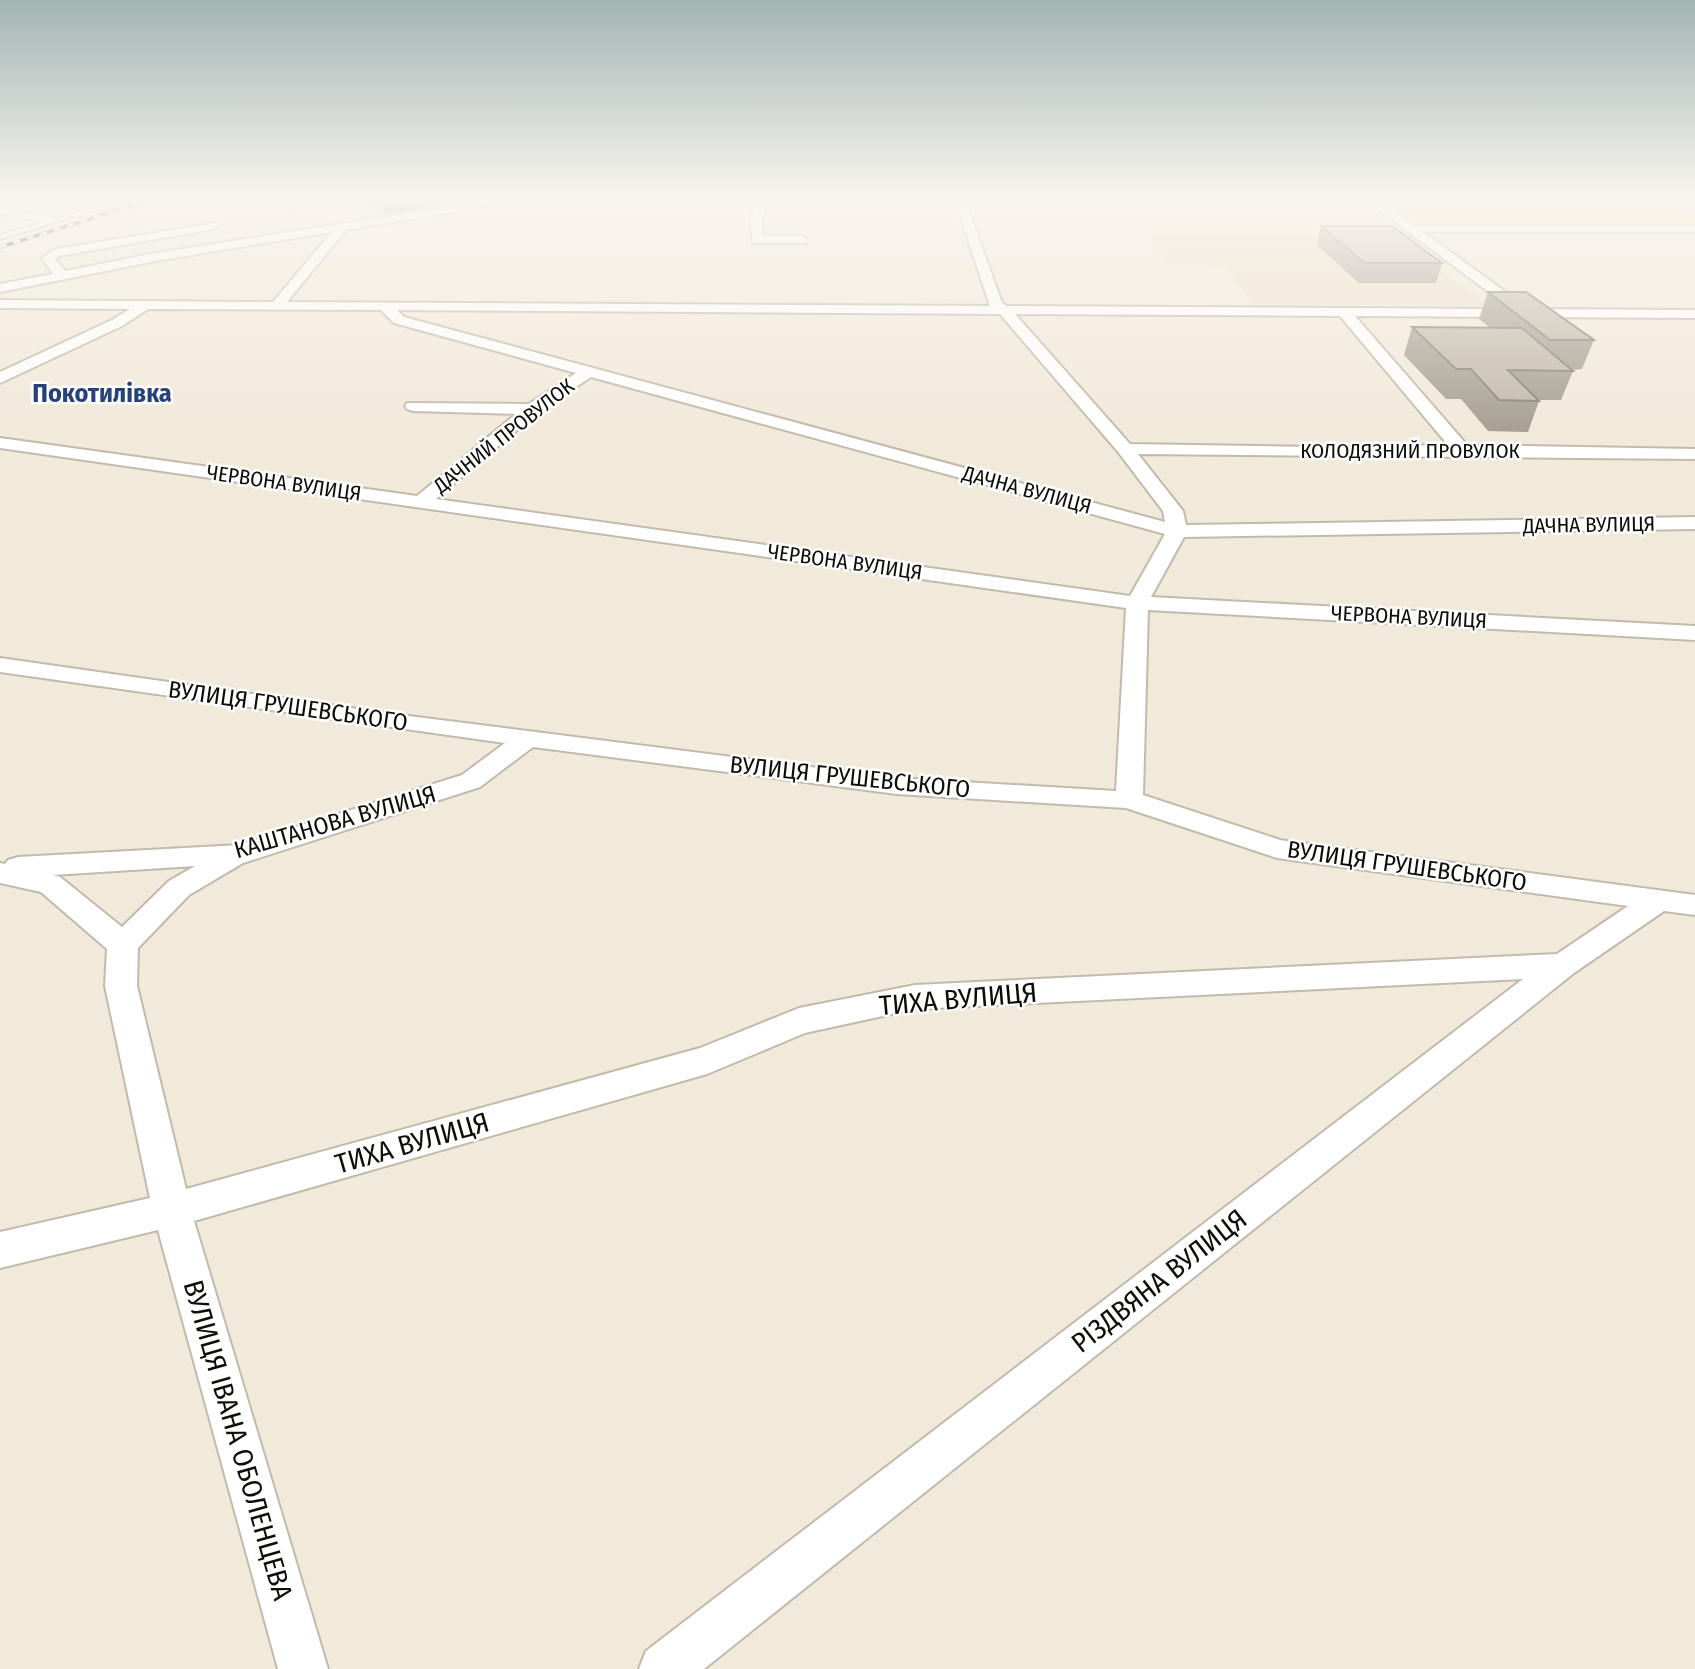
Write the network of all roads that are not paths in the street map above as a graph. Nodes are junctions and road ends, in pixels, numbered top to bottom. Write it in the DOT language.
graph roads {
  1 [pos="47,278"];
  2 [pos="300,278"];
  3 [pos="986,278"];
  4 [pos="1477,278"];
  5 [pos="0,288"];
  6 [pos="0,304"];
  7 [pos="278,304"];
  8 [pos="145,305"];
  9 [pos="383,305"];
  10 [pos="1004,310"];
  11 [pos="1343,312"];
  12 [pos="1526,313"];
  13 [pos="1695,314"];
  14 [pos="589,371"];
  15 [pos="0,379"];
  16 [pos="413,406"];
  17 [pos="532,409"];
  18 [pos="0,443"];
  19 [pos="1125,449"];
  20 [pos="1462,450"];
  21 [pos="1695,454"];
  22 [pos="421,502"];
  23 [pos="1695,523"];
  24 [pos="1177,531"];
  25 [pos="1137,603"];
  26 [pos="1695,633"];
  27 [pos="0,665"];
  28 [pos="528,738"];
  29 [pos="1129,800"];
  30 [pos="241,854"];
  31 [pos="0,868"];
  32 [pos="0,873"];
  33 [pos="1677,903"];
  34 [pos="123,945"];
  35 [pos="1563,965"];
  36 [pos="173,1210"];
  37 [pos="0,1250"];
  38 [pos="303,1669"];
  39 [pos="664,1669"];
  1 -- 5 [label="street"];
  2 -- 7 [label="street"];
  3 -- 10 [label="street"];
  4 -- 12 [label="street"];
  6 -- 8 [label="street"];
  7 -- 8 [label="street"];
  7 -- 9 [label="street"];
  8 -- 15 [label="street"];
  9 -- 10 [label="street"];
  9 -- 14 [label="street, ДАЧНА ВУЛИЦЯ"];
  10 -- 11 [label="street"];
  10 -- 19 [label="street"];
  11 -- 12 [label="street"];
  11 -- 20 [label="street"];
  12 -- 13 [label="street"];
  14 -- 17 [label="street, ДАЧНИЙ ПРОВУЛОК"];
  14 -- 24 [label="street, ДАЧНА ВУЛИЦЯ"];
  16 -- 17 [label="street"];
  17 -- 22 [label="street, ДАЧНИЙ ПРОВУЛОК"];
  18 -- 22 [label="street, ЧЕРВОНА ВУЛИЦЯ"];
  19 -- 20 [label="street, КОЛОДЯЗНИЙ ПРОВУЛОК"];
  19 -- 24 [label="street"];
  20 -- 21 [label="street, КОЛОДЯЗНИЙ ПРОВУЛОК"];
  22 -- 25 [label="street, ЧЕРВОНА ВУЛИЦЯ"];
  23 -- 24 [label="street, ДАЧНА ВУЛИЦЯ"];
  24 -- 25 [label="street"];
  25 -- 26 [label="street, ЧЕРВОНА ВУЛИЦЯ"];
  25 -- 29 [label="street"];
  27 -- 28 [label="street, ВУЛИЦЯ ГРУШЕВСЬКОГО"];
  28 -- 29 [label="street, ВУЛИЦЯ ГРУШЕВСЬКОГО"];
  28 -- 30 [label="street, КАШТАНОВА ВУЛИЦЯ"];
  29 -- 33 [label="street, ВУЛИЦЯ ГРУШЕВСЬКОГО"];
  30 -- 31 [label="street, КАШТАНОВА ВУЛИЦЯ"];
  30 -- 34 [label="street"];
  32 -- 34 [label="street"];
  33 -- 35 [label="street, РІЗДВЯНА ВУЛИЦЯ"];
  34 -- 36 [label="street, ВУЛИЦЯ ІВАНА ОБОЛЕНЦЕВА"];
  35 -- 36 [label="street, ТИХА ВУЛИЦЯ"];
  35 -- 39 [label="street, РІЗДВЯНА ВУЛИЦЯ"];
  36 -- 37 [label="street, ТИХА ВУЛИЦЯ"];
  36 -- 38 [label="street, ВУЛИЦЯ ІВАНА ОБОЛЕНЦЕВА"];
}
